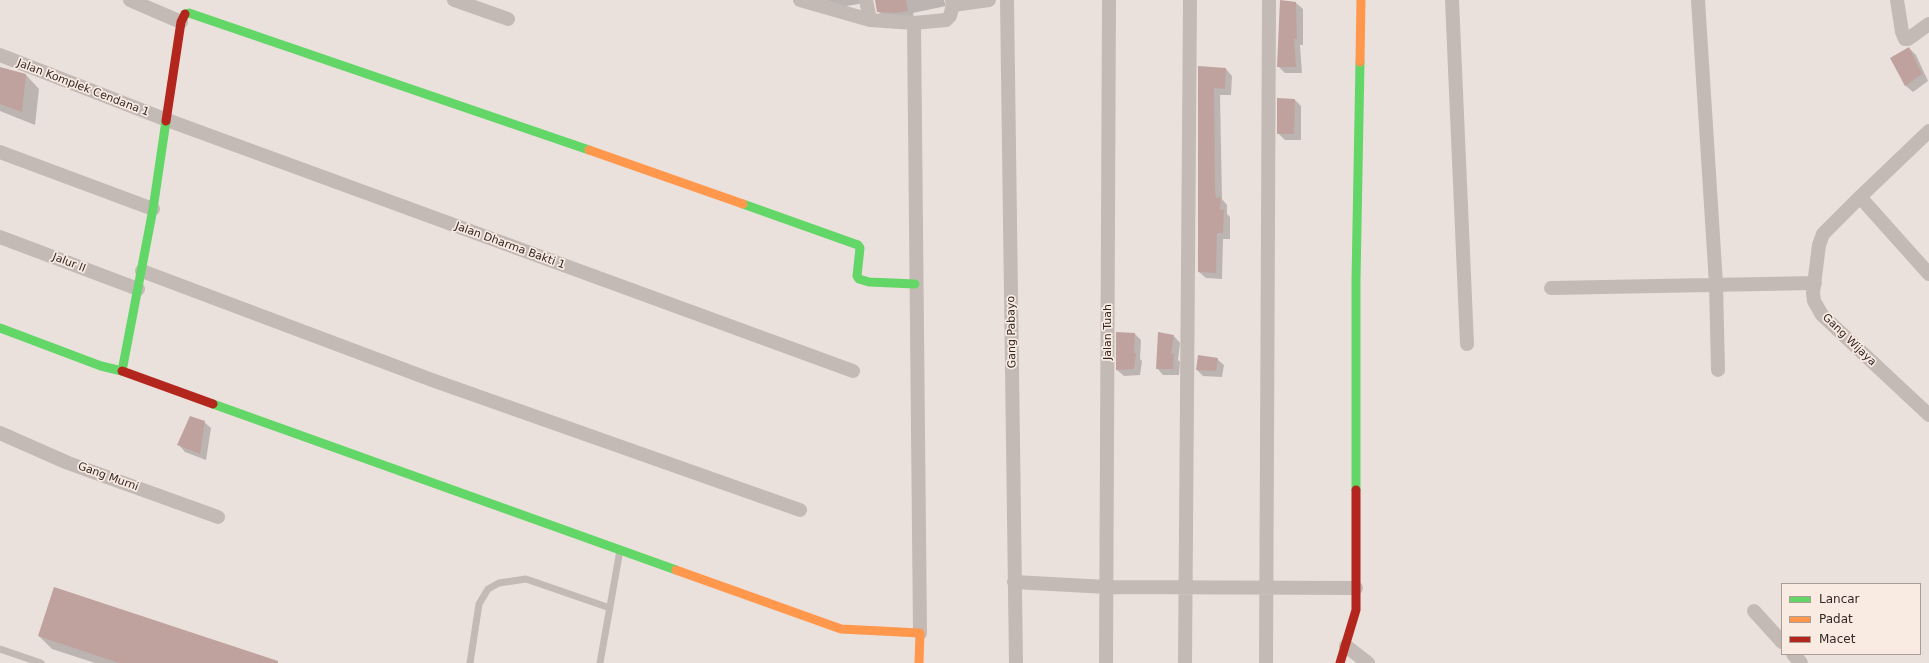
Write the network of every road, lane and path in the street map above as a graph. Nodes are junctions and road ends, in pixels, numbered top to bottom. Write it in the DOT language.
graph roads {
  1 [pos="130,0"];
  2 [pos="454,0"];
  3 [pos="800,0"];
  4 [pos="866,0"];
  5 [pos="989,0"];
  6 [pos="1007,0"];
  7 [pos="1109,0"];
  8 [pos="1190,0"];
  9 [pos="1269,0"];
  10 [pos="1361,0"];
  11 [pos="1452,0"];
  12 [pos="1698,0"];
  13 [pos="1897,0"];
  14 [pos="952,7"];
  15 [pos="508,19"];
  16 [pos="870,20"];
  17 [pos="181,22"];
  18 [pos="914,23"];
  19 [pos="1929,24"];
  20 [pos="0,55"];
  21 [pos="167,120"];
  22 [pos="1929,131"];
  23 [pos="0,152"];
  24 [pos="1860,197"];
  25 [pos="153,209"];
  26 [pos="0,237"];
  27 [pos="142,271"];
  28 [pos="1929,274"];
  29 [pos="1815,283"];
  30 [pos="915,284"];
  31 [pos="1716,284"];
  32 [pos="138,288"];
  33 [pos="1551,288"];
  34 [pos="0,328"];
  35 [pos="1468,344"];
  36 [pos="1718,370"];
  37 [pos="853,371"];
  38 [pos="122,372"];
  39 [pos="1929,416"];
  40 [pos="0,433"];
  41 [pos="800,510"];
  42 [pos="218,517"];
  43 [pos="620,550"];
  44 [pos="1014,582"];
  45 [pos="1186,586"];
  46 [pos="1107,587"];
  47 [pos="1265,588"];
  48 [pos="1356,588"];
  49 [pos="610,608"];
  50 [pos="1754,611"];
  51 [pos="920,633"];
  52 [pos="1781,641"];
  53 [pos="1346,646"];
  54 [pos="0,649"];
  55 [pos="1794,655"];
  56 [pos="41,663"];
  57 [pos="470,663"];
  58 [pos="600,663"];
  59 [pos="920,663"];
  60 [pos="1016,663"];
  61 [pos="1106,663"];
  62 [pos="1185,663"];
  63 [pos="1266,663"];
  64 [pos="1340,663"];
  65 [pos="1368,663"];
  66 [pos="1801,663"];
  1 -- 17 [label="street"];
  2 -- 15 [label="street"];
  3 -- 16 [label="street"];
  4 -- 16 [label="street"];
  5 -- 14 [label="street"];
  6 -- 44 [label="street, Gang Pabayo"];
  7 -- 46 [label="street, Jalan Tuah"];
  8 -- 45 [label="street"];
  9 -- 47 [label="street"];
  10 -- 48 [label="street"];
  11 -- 35 [label="street"];
  12 -- 31 [label="street"];
  13 -- 19 [label="street"];
  14 -- 18 [label="street"];
  16 -- 18 [label="street"];
  17 -- 21 [label="street"];
  17 -- 30 [label="street"];
  18 -- 30 [label="street"];
  20 -- 21 [label="street, Jalan Komplek Cendana 1"];
  21 -- 25 [label="street"];
  21 -- 37 [label="street, Jalan Dharma Bakti 1"];
  22 -- 24 [label="street, Gang Wijaya"];
  23 -- 25 [label="street"];
  24 -- 28 [label="street"];
  24 -- 29 [label="street, Gang Wijaya"];
  25 -- 27 [label="street"];
  26 -- 32 [label="street, Jalur II"];
  27 -- 32 [label="street"];
  27 -- 41 [label="street"];
  29 -- 31 [label="street"];
  29 -- 39 [label="street, Gang Wijaya"];
  30 -- 51 [label="street"];
  31 -- 33 [label="street"];
  31 -- 36 [label="street"];
  32 -- 38 [label="street"];
  34 -- 38 [label="street"];
  38 -- 43 [label="street"];
  40 -- 42 [label="street, Gang Murni"];
  43 -- 49 [label="lane"];
  43 -- 51 [label="street"];
  44 -- 46 [label="street"];
  44 -- 60 [label="street, Gang Pabayo"];
  45 -- 46 [label="street"];
  45 -- 47 [label="street"];
  45 -- 62 [label="street"];
  46 -- 61 [label="street, Jalan Tuah"];
  47 -- 48 [label="street"];
  47 -- 63 [label="street"];
  48 -- 53 [label="street"];
  49 -- 57 [label="lane"];
  49 -- 58 [label="lane"];
  50 -- 52 [label="street"];
  51 -- 59 [label="street"];
  53 -- 64 [label="street"];
  53 -- 65 [label="street"];
  54 -- 56 [label="lane"];
  55 -- 66 [label="street"];
}
